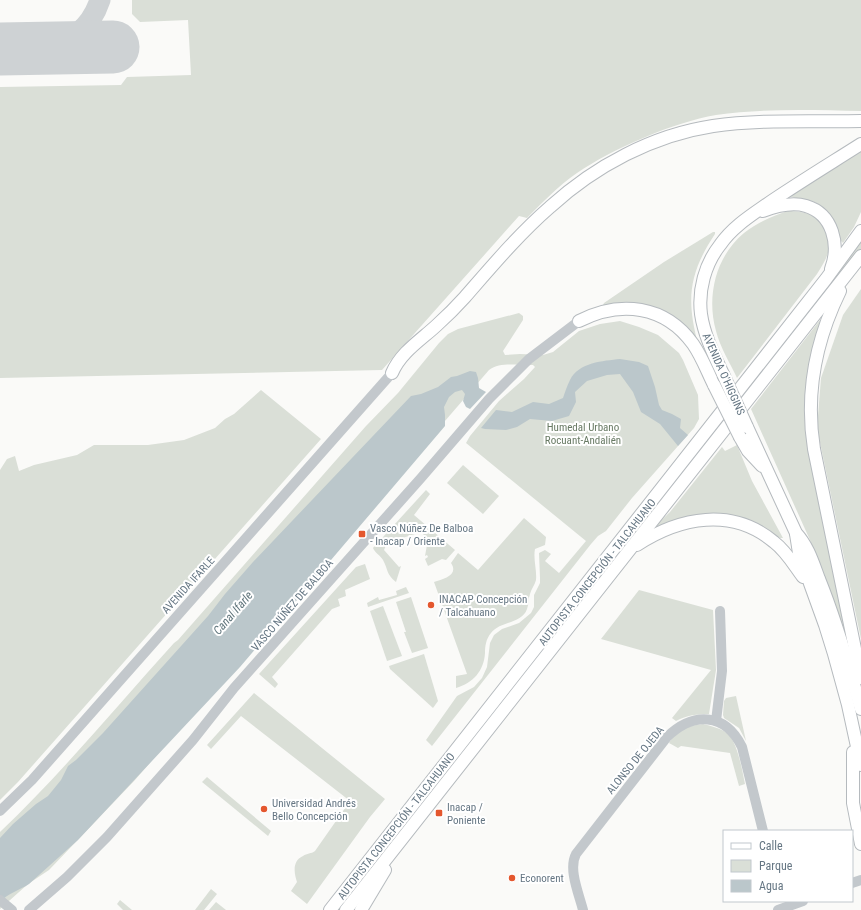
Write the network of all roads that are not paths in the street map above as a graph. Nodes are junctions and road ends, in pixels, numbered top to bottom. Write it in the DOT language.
graph roads {
  1 [pos="861,121"];
  2 [pos="861,144"];
  3 [pos="746,219"];
  4 [pos="861,231"];
  5 [pos="857,261"];
  6 [pos="826,279"];
  7 [pos="579,321"];
  8 [pos="392,373"];
  9 [pos="767,470"];
  10 [pos="796,533"];
  11 [pos="626,555"];
  12 [pos="815,596"];
  13 [pos="720,611"];
  14 [pos="861,678"];
  15 [pos="861,709"];
  16 [pos="716,721"];
  17 [pos="853,727"];
  18 [pos="861,765"];
  19 [pos="0,811"];
  20 [pos="763,830"];
  21 [pos="861,844"];
  22 [pos="397,845"];
  23 [pos="799,902"];
  24 [pos="781,906"];
  25 [pos="29,910"];
  26 [pos="330,910"];
  27 [pos="346,910"];
  28 [pos="361,910"];
  29 [pos="583,910"];
  1 -- 8 [label="main road"];
  2 -- 3 [label="main road"];
  3 -- 6 [label="main road"];
  3 -- 9 [label="main road, AVENIDA O'HIGGINS, bridge"];
  4 -- 6 [label="main road, AUTOPISTA CONCEPCIÓN - TALCAHUANO"];
  5 -- 11 [label="main road, AUTOPISTA CONCEPCIÓN - TALCAHUANO"];
  5 -- 14 [label="main road"];
  6 -- 26 [label="main road, AUTOPISTA CONCEPCIÓN - TALCAHUANO"];
  7 -- 9 [label="main road, bridge"];
  7 -- 25 [label="street, VASCO NÚÑEZ DE BALBOA"];
  8 -- 19 [label="street, AVENIDA IFARLE"];
  9 -- 10 [label="main road, AVENIDA O'HIGGINS"];
  10 -- 12 [label="main road, AVENIDA O'HIGGINS"];
  10 -- 15 [label="main road, AVENIDA O'HIGGINS"];
  11 -- 12 [label="main road"];
  11 -- 22 [label="main road, AUTOPISTA CONCEPCIÓN - TALCAHUANO"];
  12 -- 17 [label="main road, AVENIDA O'HIGGINS"];
  13 -- 16 [label="street"];
  16 -- 20 [label="street, ALONSO DE OJEDA"];
  16 -- 29 [label="street, ALONSO DE OJEDA"];
  17 -- 18 [label="main road, AVENIDA O'HIGGINS"];
  17 -- 21 [label="main road"];
  22 -- 27 [label="main road, AUTOPISTA CONCEPCIÓN - TALCAHUANO"];
  22 -- 28 [label="main road"];
  23 -- 24 [label="street"];
}
